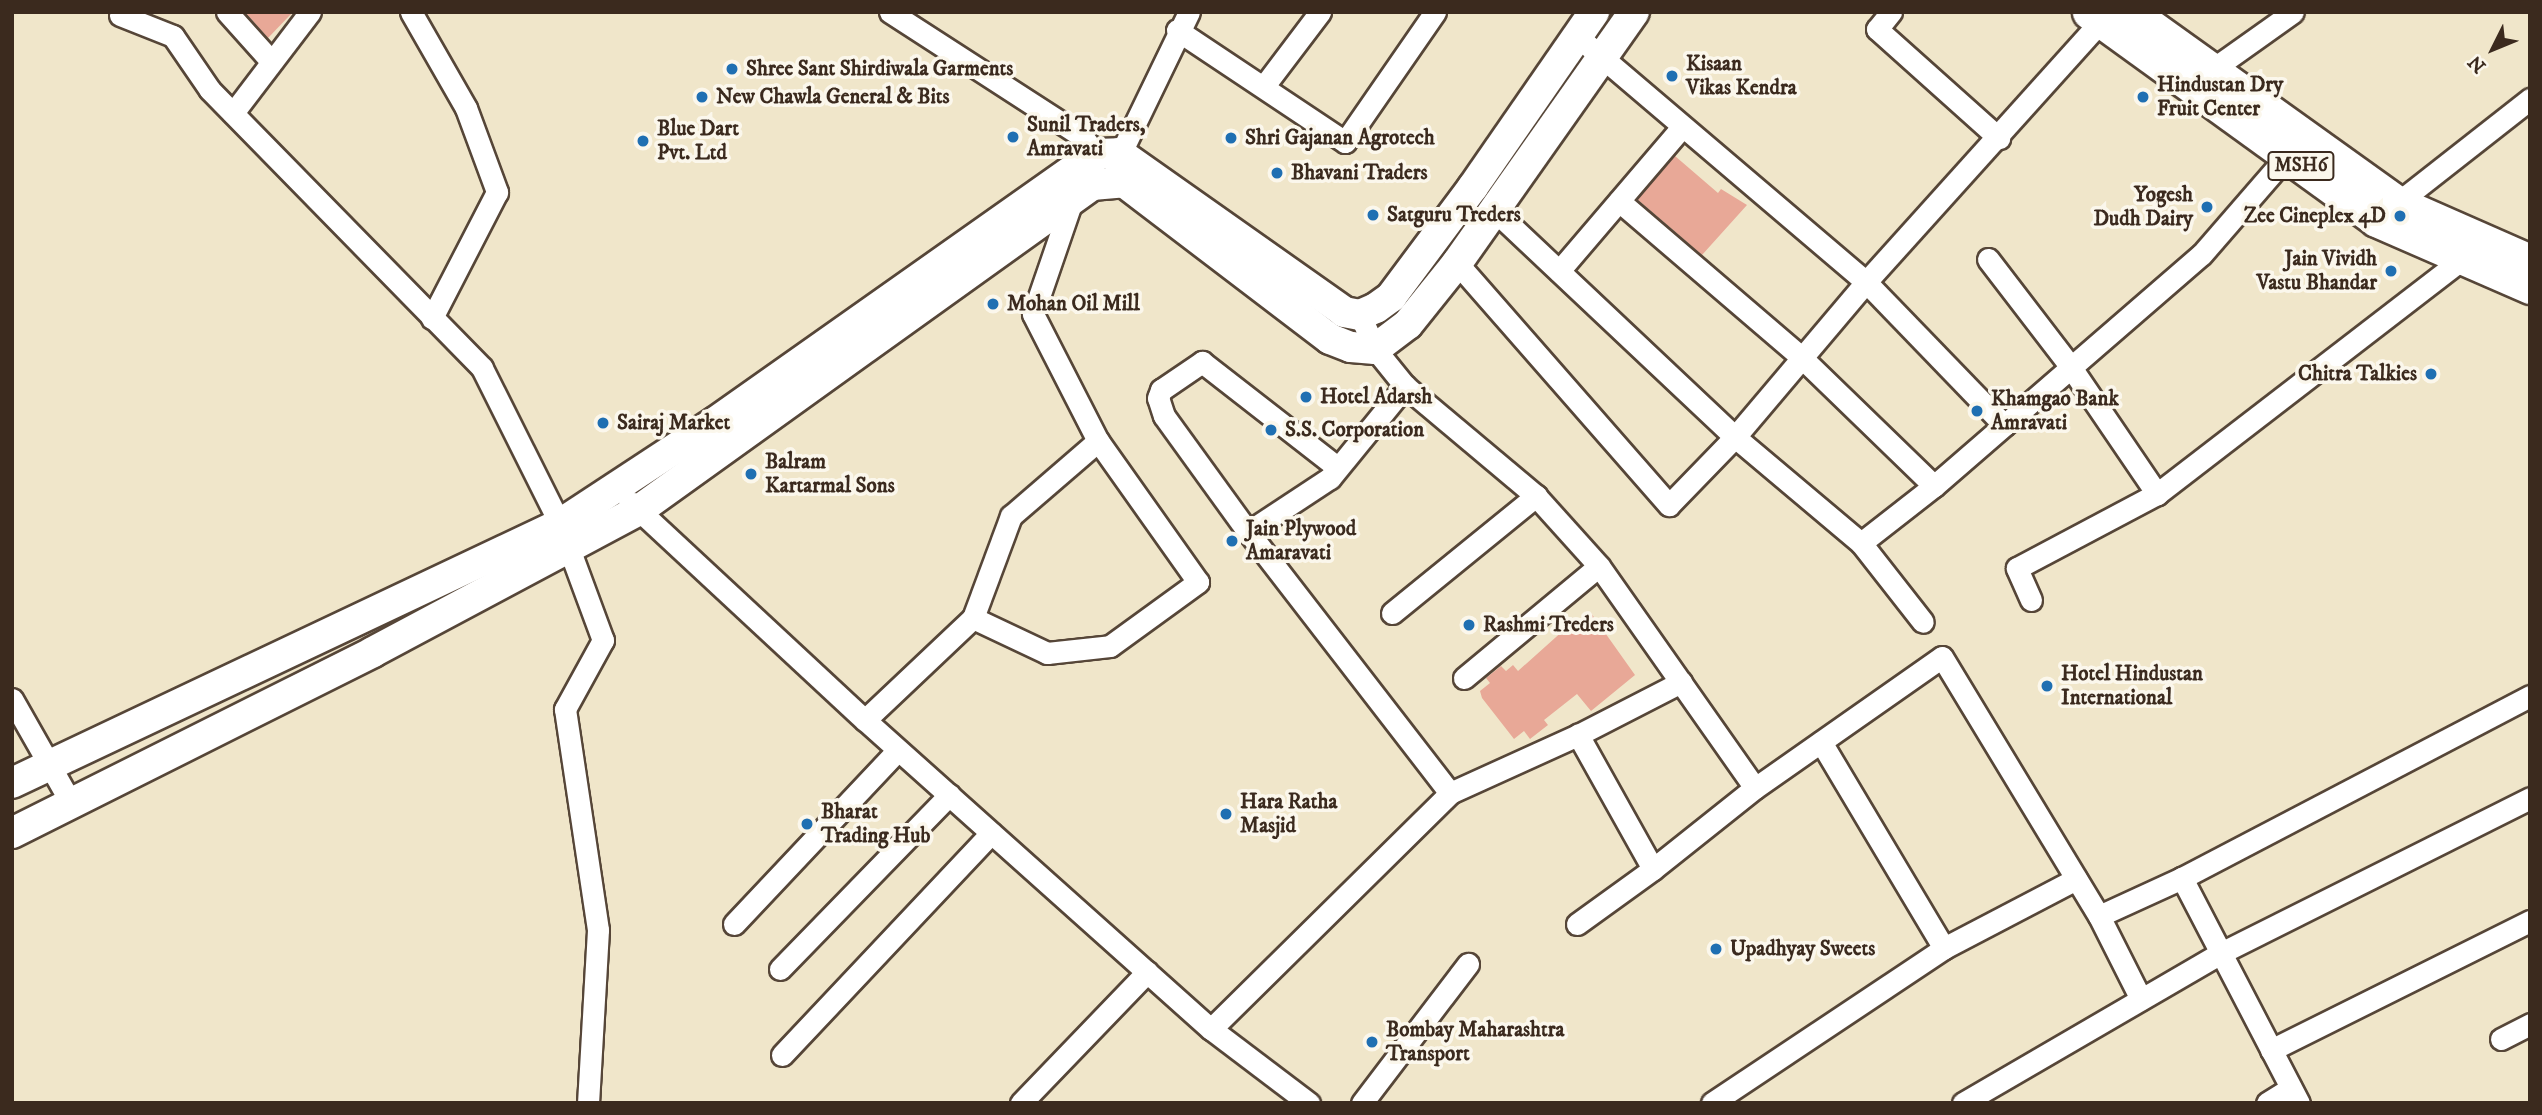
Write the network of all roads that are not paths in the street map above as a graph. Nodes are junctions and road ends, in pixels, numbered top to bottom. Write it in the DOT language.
graph roads {
  1 [pos="228,12"];
  2 [pos="310,12"];
  3 [pos="411,12"];
  4 [pos="890,12"];
  5 [pos="1320,12"];
  6 [pos="1435,12"];
  7 [pos="1594,12"];
  8 [pos="1634,12"];
  9 [pos="1891,12"];
  10 [pos="2293,12"];
  11 [pos="120,15"];
  12 [pos="2107,15"];
  13 [pos="1183,21"];
  14 [pos="1577,36"];
  15 [pos="1601,57"];
  16 [pos="271,61"];
  17 [pos="2200,78"];
  18 [pos="1264,86"];
  19 [pos="2530,99"];
  20 [pos="233,113"];
  21 [pos="1682,127"];
  22 [pos="1999,138"];
  23 [pos="2287,156"];
  24 [pos="1093,174"];
  25 [pos="1619,201"];
  26 [pos="1494,210"];
  27 [pos="2387,212"];
  28 [pos="2474,250"];
  29 [pos="1988,259"];
  30 [pos="2530,261"];
  31 [pos="1457,263"];
  32 [pos="1559,271"];
  33 [pos="1866,282"];
  34 [pos="2530,287"];
  35 [pos="1360,315"];
  36 [pos="432,318"];
  37 [pos="1376,348"];
  38 [pos="1802,358"];
  39 [pos="2070,366"];
  40 [pos="1405,386"];
  41 [pos="2004,425"];
  42 [pos="1735,437"];
  43 [pos="1098,441"];
  44 [pos="1338,468"];
  45 [pos="1934,486"];
  46 [pos="617,490"];
  47 [pos="2157,494"];
  48 [pos="1536,496"];
  49 [pos="639,510"];
  50 [pos="1248,532"];
  51 [pos="565,536"];
  52 [pos="1861,543"];
  53 [pos="1599,566"];
  54 [pos="2031,600"];
  55 [pos="1392,613"];
  56 [pos="974,618"];
  57 [pos="1923,622"];
  58 [pos="1464,678"];
  59 [pos="1681,682"];
  60 [pos="2530,696"];
  61 [pos="12,699"];
  62 [pos="865,720"];
  63 [pos="1578,734"];
  64 [pos="1821,742"];
  65 [pos="898,750"];
  66 [pos="50,765"];
  67 [pos="12,783"];
  68 [pos="1755,788"];
  69 [pos="1450,793"];
  70 [pos="949,795"];
  71 [pos="2530,798"];
  72 [pos="71,803"];
  73 [pos="12,833"];
  74 [pos="991,833"];
  75 [pos="1653,869"];
  76 [pos="2182,878"];
  77 [pos="2076,879"];
  78 [pos="2099,916"];
  79 [pos="2530,920"];
  80 [pos="734,924"];
  81 [pos="1577,924"];
  82 [pos="1944,948"];
  83 [pos="2219,954"];
  84 [pos="1468,964"];
  85 [pos="780,969"];
  86 [pos="1147,972"];
  87 [pos="2141,999"];
  88 [pos="2530,1024"];
  89 [pos="1211,1029"];
  90 [pos="2501,1039"];
  91 [pos="2271,1050"];
  92 [pos="782,1055"];
  93 [pos="2295,1095"];
  94 [pos="588,1103"];
  95 [pos="1021,1103"];
  96 [pos="1309,1103"];
  97 [pos="1362,1103"];
  98 [pos="1712,1103"];
  99 [pos="1963,1103"];
  100 [pos="2267,1103"];
  1 -- 16 [label="street"];
  2 -- 16 [label="street"];
  3 -- 36 [label="street"];
  4 -- 24 [label="street"];
  5 -- 18 [label="street"];
  6 -- 18 [label="street"];
  7 -- 14 [label="street"];
  8 -- 15 [label="street"];
  9 -- 22 [label="street"];
  10 -- 17 [label="street"];
  11 -- 20 [label="street"];
  12 -- 17 [label="main road, MSH6"];
  12 -- 22 [label="street"];
  13 -- 18 [label="street"];
  13 -- 24 [label="street"];
  14 -- 15 [label="street"];
  14 -- 35 [label="street"];
  15 -- 21 [label="street"];
  15 -- 26 [label="street"];
  16 -- 20 [label="street"];
  17 -- 23 [label="main road, MSH6"];
  17 -- 27 [label="main road, MSH6"];
  19 -- 27 [label="street"];
  20 -- 36 [label="street"];
  21 -- 25 [label="street"];
  21 -- 33 [label="street"];
  22 -- 33 [label="street"];
  23 -- 27 [label="main road, MSH6"];
  23 -- 39 [label="street"];
  24 -- 35 [label="street"];
  24 -- 37 [label="street"];
  24 -- 43 [label="street"];
  24 -- 46 [label="street"];
  24 -- 49 [label="street"];
  25 -- 32 [label="street"];
  25 -- 38 [label="street"];
  26 -- 31 [label="street"];
  26 -- 32 [label="street"];
  27 -- 28 [label="main road, MSH6"];
  28 -- 30 [label="main road, MSH6"];
  28 -- 34 [label="main road, MSH6"];
  28 -- 47 [label="street"];
  29 -- 39 [label="street"];
  31 -- 37 [label="street"];
  31 -- 42 [label="street"];
  32 -- 42 [label="street"];
  33 -- 38 [label="street"];
  33 -- 41 [label="street"];
  35 -- 37 [label="street"];
  36 -- 51 [label="street"];
  37 -- 40 [label="street"];
  38 -- 42 [label="street"];
  38 -- 45 [label="street"];
  39 -- 41 [label="street"];
  39 -- 47 [label="street"];
  40 -- 44 [label="street"];
  40 -- 48 [label="street"];
  41 -- 45 [label="street"];
  42 -- 52 [label="street"];
  43 -- 56 [label="street"];
  43 -- 56 [label="street"];
  44 -- 50 [label="street"];
  44 -- 50 [label="street"];
  45 -- 52 [label="street"];
  46 -- 49 [label="street"];
  46 -- 51 [label="street"];
  47 -- 54 [label="street"];
  48 -- 53 [label="street"];
  48 -- 55 [label="street"];
  49 -- 51 [label="street"];
  49 -- 62 [label="street"];
  50 -- 69 [label="street"];
  51 -- 66 [label="street"];
  51 -- 72 [label="street"];
  51 -- 94 [label="street"];
  52 -- 57 [label="street"];
  53 -- 58 [label="street"];
  53 -- 59 [label="street"];
  56 -- 62 [label="street"];
  59 -- 63 [label="street"];
  59 -- 68 [label="street"];
  60 -- 76 [label="street"];
  61 -- 66 [label="street"];
  62 -- 65 [label="street"];
  63 -- 69 [label="street"];
  63 -- 75 [label="street"];
  64 -- 68 [label="street"];
  64 -- 77 [label="street"];
  64 -- 82 [label="street"];
  65 -- 70 [label="street"];
  65 -- 80 [label="street"];
  66 -- 67 [label="street"];
  66 -- 72 [label="street"];
  68 -- 75 [label="street"];
  69 -- 89 [label="street"];
  70 -- 74 [label="street"];
  70 -- 85 [label="street"];
  71 -- 83 [label="street"];
  72 -- 73 [label="street"];
  74 -- 86 [label="street"];
  74 -- 92 [label="street"];
  75 -- 81 [label="street"];
  76 -- 78 [label="street"];
  76 -- 83 [label="street"];
  77 -- 78 [label="street"];
  77 -- 82 [label="street"];
  78 -- 87 [label="street"];
  79 -- 91 [label="street"];
  82 -- 98 [label="street"];
  83 -- 87 [label="street"];
  83 -- 91 [label="street"];
  84 -- 97 [label="street"];
  86 -- 89 [label="street"];
  86 -- 95 [label="street"];
  87 -- 99 [label="street"];
  88 -- 90 [label="street"];
  89 -- 96 [label="street"];
  91 -- 93 [label="street"];
  93 -- 100 [label="street"];
}
